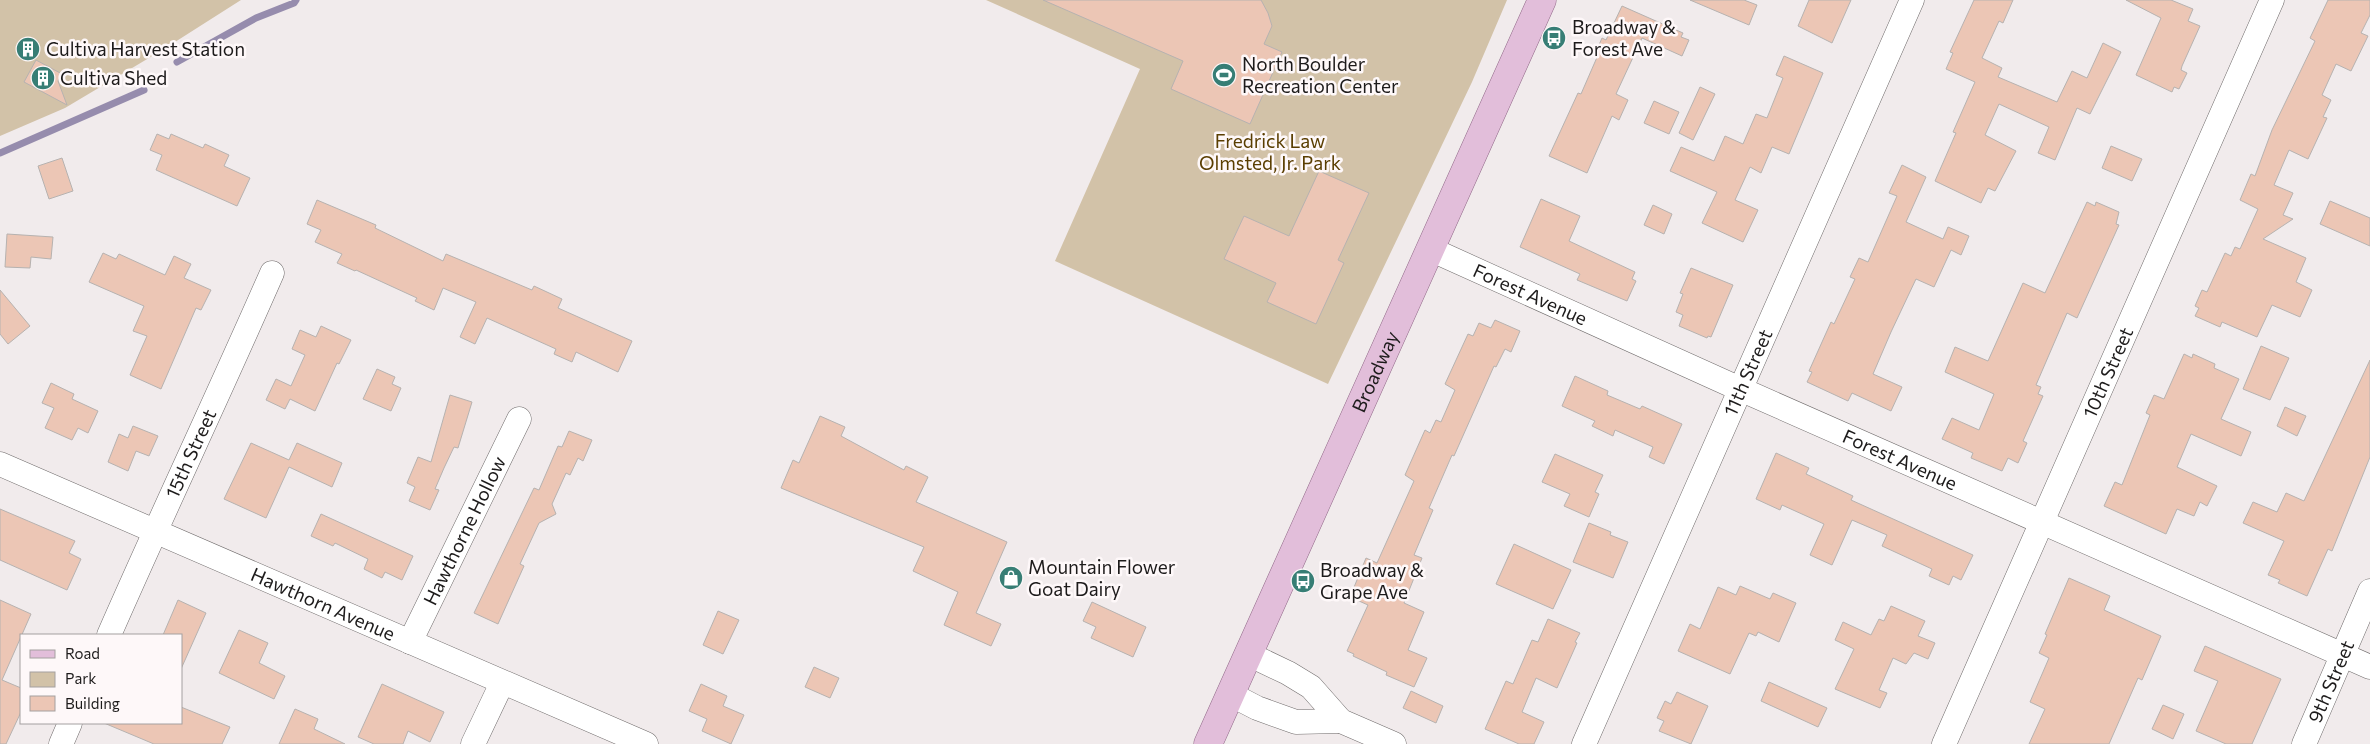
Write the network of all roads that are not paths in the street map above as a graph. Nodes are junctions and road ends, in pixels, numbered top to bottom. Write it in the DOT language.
graph roads {
  1 [pos="1542,0"];
  2 [pos="1912,0"];
  3 [pos="2272,0"];
  4 [pos="1430,249"];
  5 [pos="272,273"];
  6 [pos="1740,389"];
  7 [pos="518,419"];
  8 [pos="0,464"];
  9 [pos="2041,523"];
  10 [pos="155,532"];
  11 [pos="2370,591"];
  12 [pos="109,634"];
  13 [pos="410,642"];
  14 [pos="1248,654"];
  15 [pos="2342,655"];
  16 [pos="2370,668"];
  17 [pos="502,683"];
  18 [pos="1230,694"];
  19 [pos="1341,721"];
  20 [pos="70,724"];
  21 [pos="61,744"];
  22 [pos="473,744"];
  23 [pos="646,744"];
  24 [pos="1208,744"];
  25 [pos="1394,744"];
  26 [pos="1584,744"];
  27 [pos="1944,744"];
  28 [pos="2304,744"];
  1 -- 4 [label="main road, Broadway"];
  2 -- 6 [label="street, 11th Street"];
  3 -- 9 [label="street, 10th Street"];
  4 -- 6 [label="street, Forest Avenue"];
  4 -- 14 [label="main road, Broadway"];
  5 -- 10 [label="street, 15th Street"];
  6 -- 9 [label="street, Forest Avenue"];
  6 -- 26 [label="street, 11th Street"];
  7 -- 13 [label="street, Hawthorne Hollow"];
  8 -- 10 [label="street, Hawthorn Avenue"];
  9 -- 15 [label="street, Forest Avenue"];
  9 -- 27 [label="street, 10th Street"];
  10 -- 12 [label="street, 15th Street"];
  10 -- 13 [label="street, Hawthorn Avenue"];
  11 -- 15 [label="street, 9th Street"];
  13 -- 17 [label="street, Hawthorn Avenue"];
  14 -- 18 [label="main road, Broadway"];
  14 -- 19 [label="street"];
  15 -- 16 [label="street, Forest Avenue"];
  15 -- 28 [label="street, 9th Street"];
  17 -- 22 [label="street"];
  17 -- 23 [label="street, Hawthorn Avenue"];
  18 -- 19 [label="street"];
  18 -- 24 [label="main road, Broadway"];
  19 -- 25 [label="street"];
  20 -- 21 [label="street"];
}
